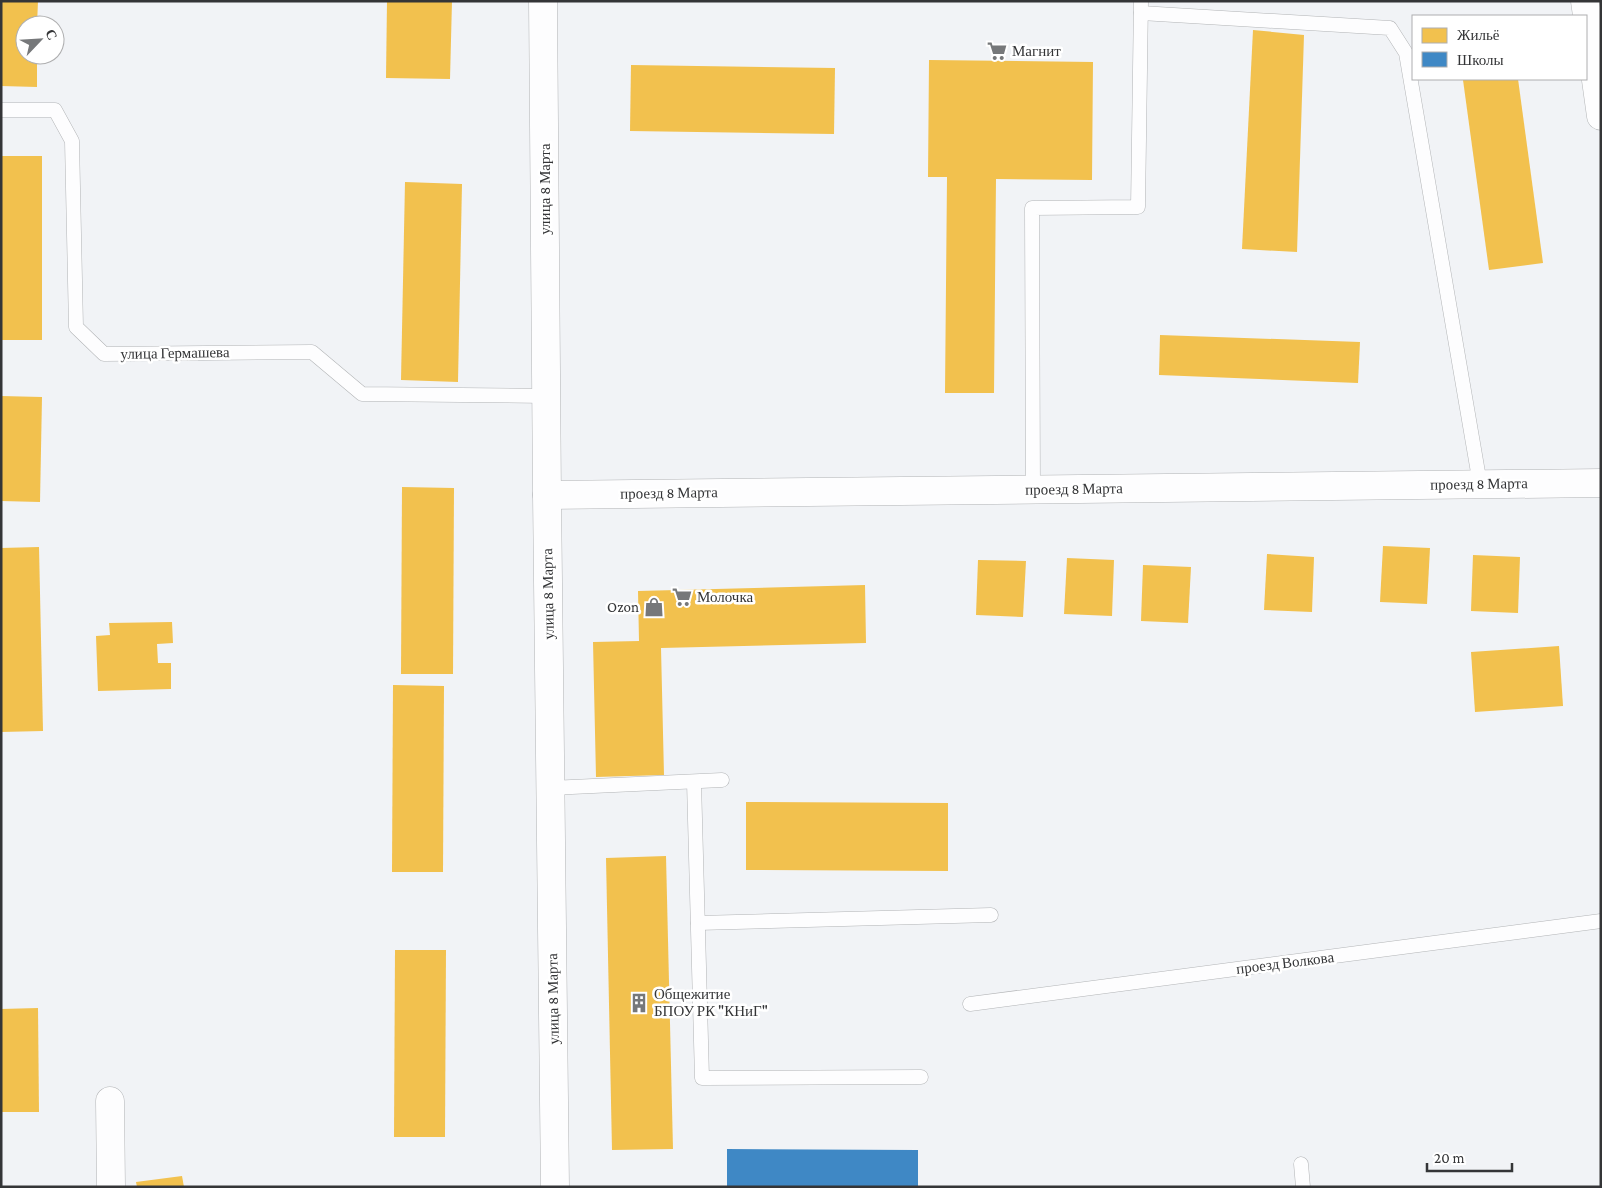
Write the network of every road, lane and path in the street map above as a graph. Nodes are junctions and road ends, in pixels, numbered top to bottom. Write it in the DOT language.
graph roads {
  1 [pos="543,1"];
  2 [pos="1585,1"];
  3 [pos="1141,7"];
  4 [pos="1587,15"];
  5 [pos="1587,15"];
  6 [pos="1,110"];
  7 [pos="1601,116"];
  8 [pos="546,396"];
  9 [pos="1601,483"];
  10 [pos="1480,484"];
  11 [pos="1033,490"];
  12 [pos="546,495"];
  13 [pos="722,780"];
  14 [pos="694,782"];
  15 [pos="550,788"];
  16 [pos="991,914"];
  17 [pos="1601,921"];
  18 [pos="698,924"];
  19 [pos="970,1004"];
  20 [pos="921,1077"];
  21 [pos="110,1101"];
  22 [pos="1301,1164"];
  23 [pos="111,1187"];
  24 [pos="556,1187"];
  25 [pos="1303,1187"];
  1 -- 8 [label="street, улица 8 Марта"];
  2 -- 5 [label="street"];
  3 -- 10 [label="lane"];
  3 -- 11 [label="lane"];
  4 -- 7 [label="street"];
  6 -- 8 [label="lane, улица Гермашева"];
  8 -- 12 [label="street, улица 8 Марта"];
  9 -- 10 [label="street, проезд 8 Марта"];
  10 -- 11 [label="street, проезд 8 Марта"];
  11 -- 12 [label="street, проезд 8 Марта"];
  12 -- 15 [label="street, улица 8 Марта"];
  13 -- 14 [label="lane"];
  14 -- 15 [label="lane"];
  14 -- 18 [label="lane"];
  15 -- 24 [label="street, улица 8 Марта"];
  16 -- 18 [label="lane"];
  17 -- 19 [label="lane, проезд Волкова"];
  18 -- 20 [label="lane"];
  21 -- 23 [label="street"];
  22 -- 25 [label="lane"];
}
